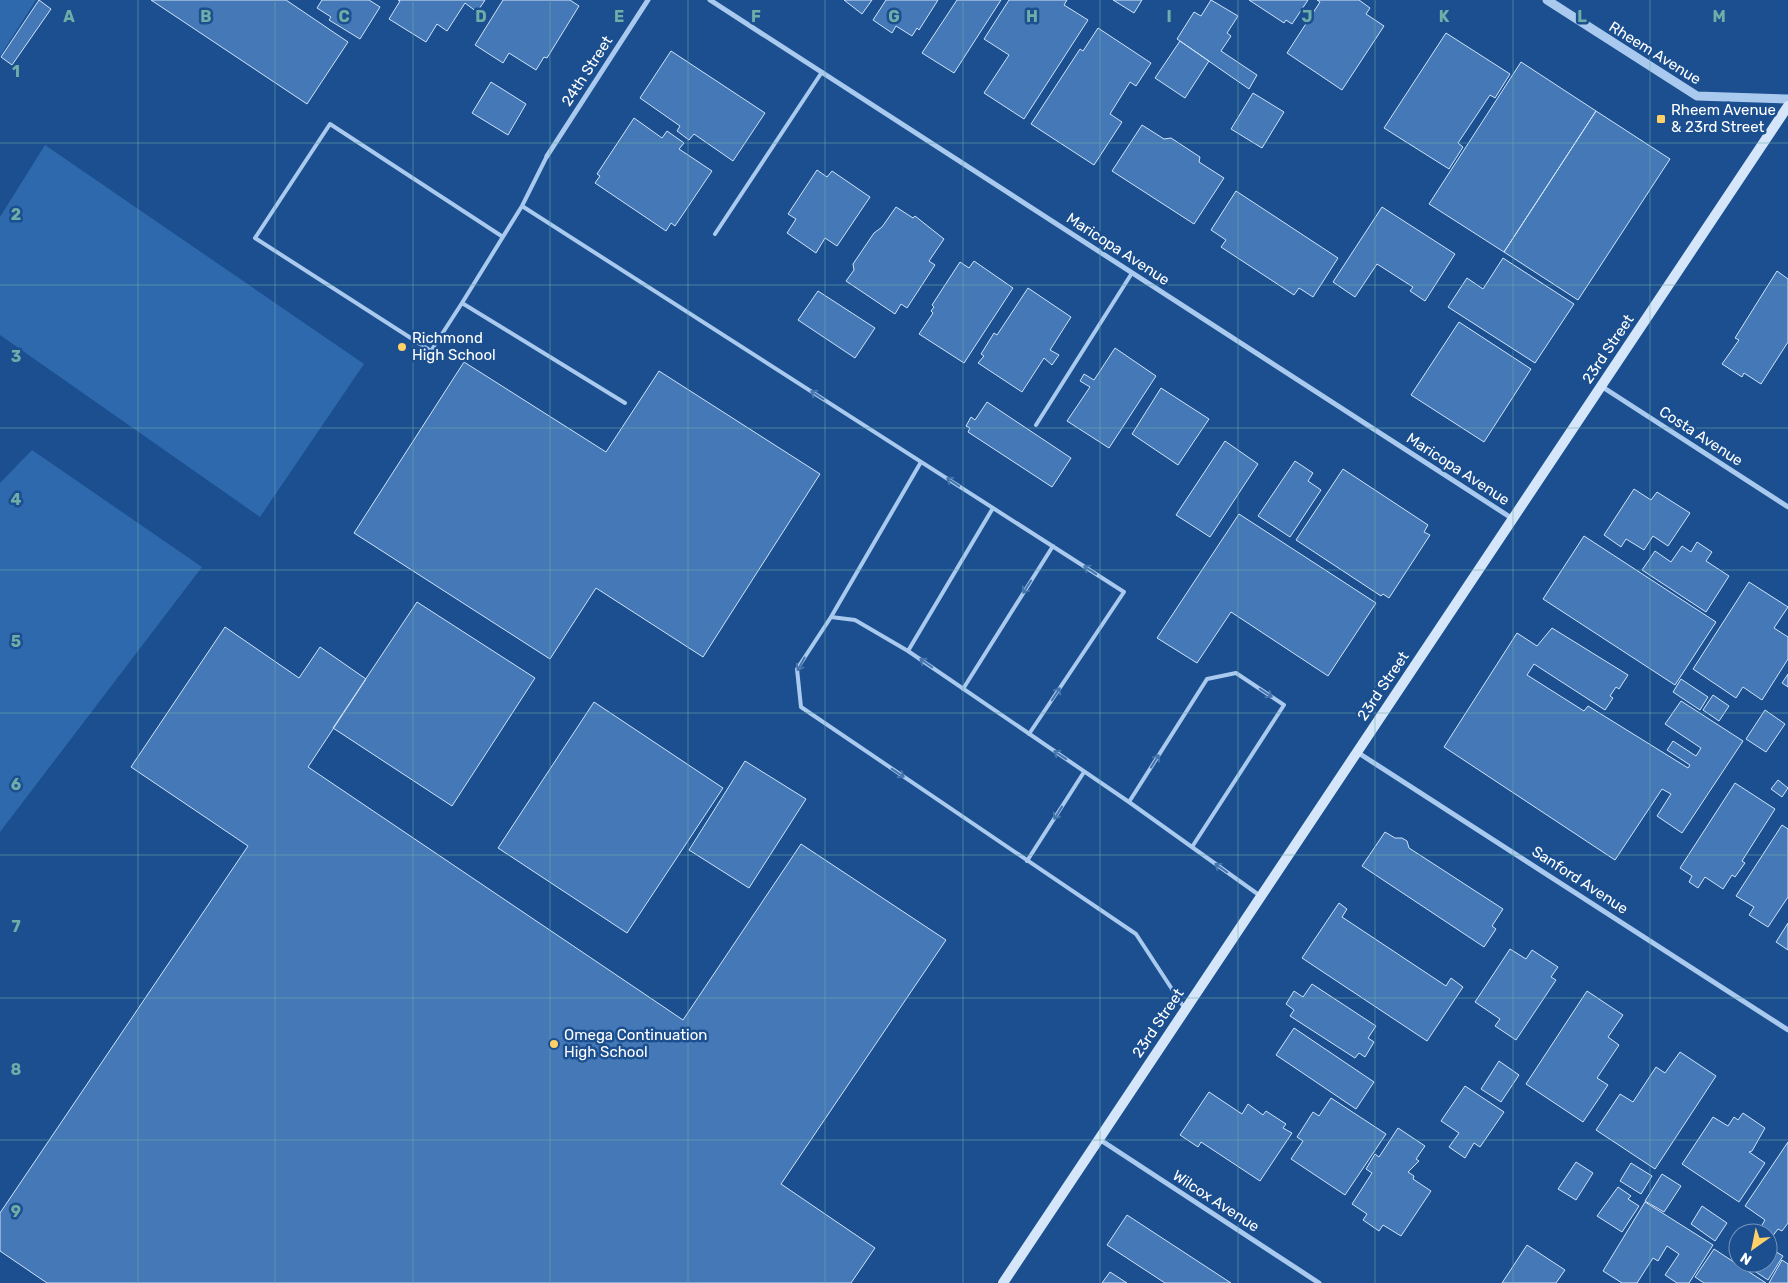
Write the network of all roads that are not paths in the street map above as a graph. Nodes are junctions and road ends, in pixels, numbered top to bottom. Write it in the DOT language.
graph roads {
  1 [pos="648,0"];
  2 [pos="710,0"];
  3 [pos="1548,0"];
  4 [pos="822,72"];
  5 [pos="1788,99"];
  6 [pos="1788,106"];
  7 [pos="547,156"];
  8 [pos="522,206"];
  9 [pos="715,234"];
  10 [pos="503,237"];
  11 [pos="1132,273"];
  12 [pos="462,303"];
  13 [pos="1601,386"];
  14 [pos="626,403"];
  15 [pos="1036,424"];
  16 [pos="921,462"];
  17 [pos="1788,507"];
  18 [pos="993,508"];
  19 [pos="1513,519"];
  20 [pos="1053,546"];
  21 [pos="831,617"];
  22 [pos="908,651"];
  23 [pos="963,689"];
  24 [pos="1029,734"];
  25 [pos="1358,752"];
  26 [pos="1084,772"];
  27 [pos="1129,802"];
  28 [pos="1192,847"];
  29 [pos="1027,861"];
  30 [pos="1261,896"];
  31 [pos="1185,1010"];
  32 [pos="1788,1030"];
  33 [pos="1099,1139"];
  34 [pos="1003,1283"];
  35 [pos="1319,1283"];
  1 -- 7 [label="street, 24th Street"];
  2 -- 4 [label="street, Maricopa Avenue"];
  3 -- 5 [label="street, Rheem Avenue"];
  4 -- 9 [label="lane"];
  4 -- 11 [label="street, Maricopa Avenue"];
  6 -- 13 [label="main road, 23rd Street"];
  7 -- 8 [label="lane"];
  8 -- 10 [label="lane"];
  16 -- 8 [label="lane, one-way"];
  10 -- 12 [label="lane"];
  10 -- 12 [label="lane"];
  11 -- 15 [label="lane"];
  11 -- 19 [label="street, Maricopa Avenue"];
  12 -- 14 [label="lane"];
  13 -- 17 [label="street, Costa Avenue"];
  13 -- 19 [label="main road, 23rd Street"];
  18 -- 16 [label="lane, one-way"];
  16 -- 21 [label="lane"];
  18 -- 20 [label="lane"];
  18 -- 22 [label="lane"];
  19 -- 25 [label="main road, 23rd Street"];
  20 -- 23 [label="lane, one-way"];
  24 -- 20 [label="lane, one-way"];
  21 -- 22 [label="lane"];
  21 -- 29 [label="lane, one-way"];
  23 -- 22 [label="lane, one-way"];
  23 -- 24 [label="lane"];
  26 -- 24 [label="lane, one-way"];
  25 -- 30 [label="main road, 23rd Street"];
  25 -- 32 [label="street, Sanford Avenue"];
  26 -- 27 [label="lane"];
  26 -- 29 [label="lane, one-way"];
  27 -- 28 [label="lane"];
  27 -- 28 [label="lane, one-way"];
  30 -- 28 [label="lane, one-way"];
  29 -- 31 [label="lane"];
  30 -- 31 [label="main road, 23rd Street"];
  31 -- 33 [label="main road, 23rd Street"];
  33 -- 34 [label="main road, 23rd Street"];
  33 -- 35 [label="street, Wilcox Avenue"];
}
